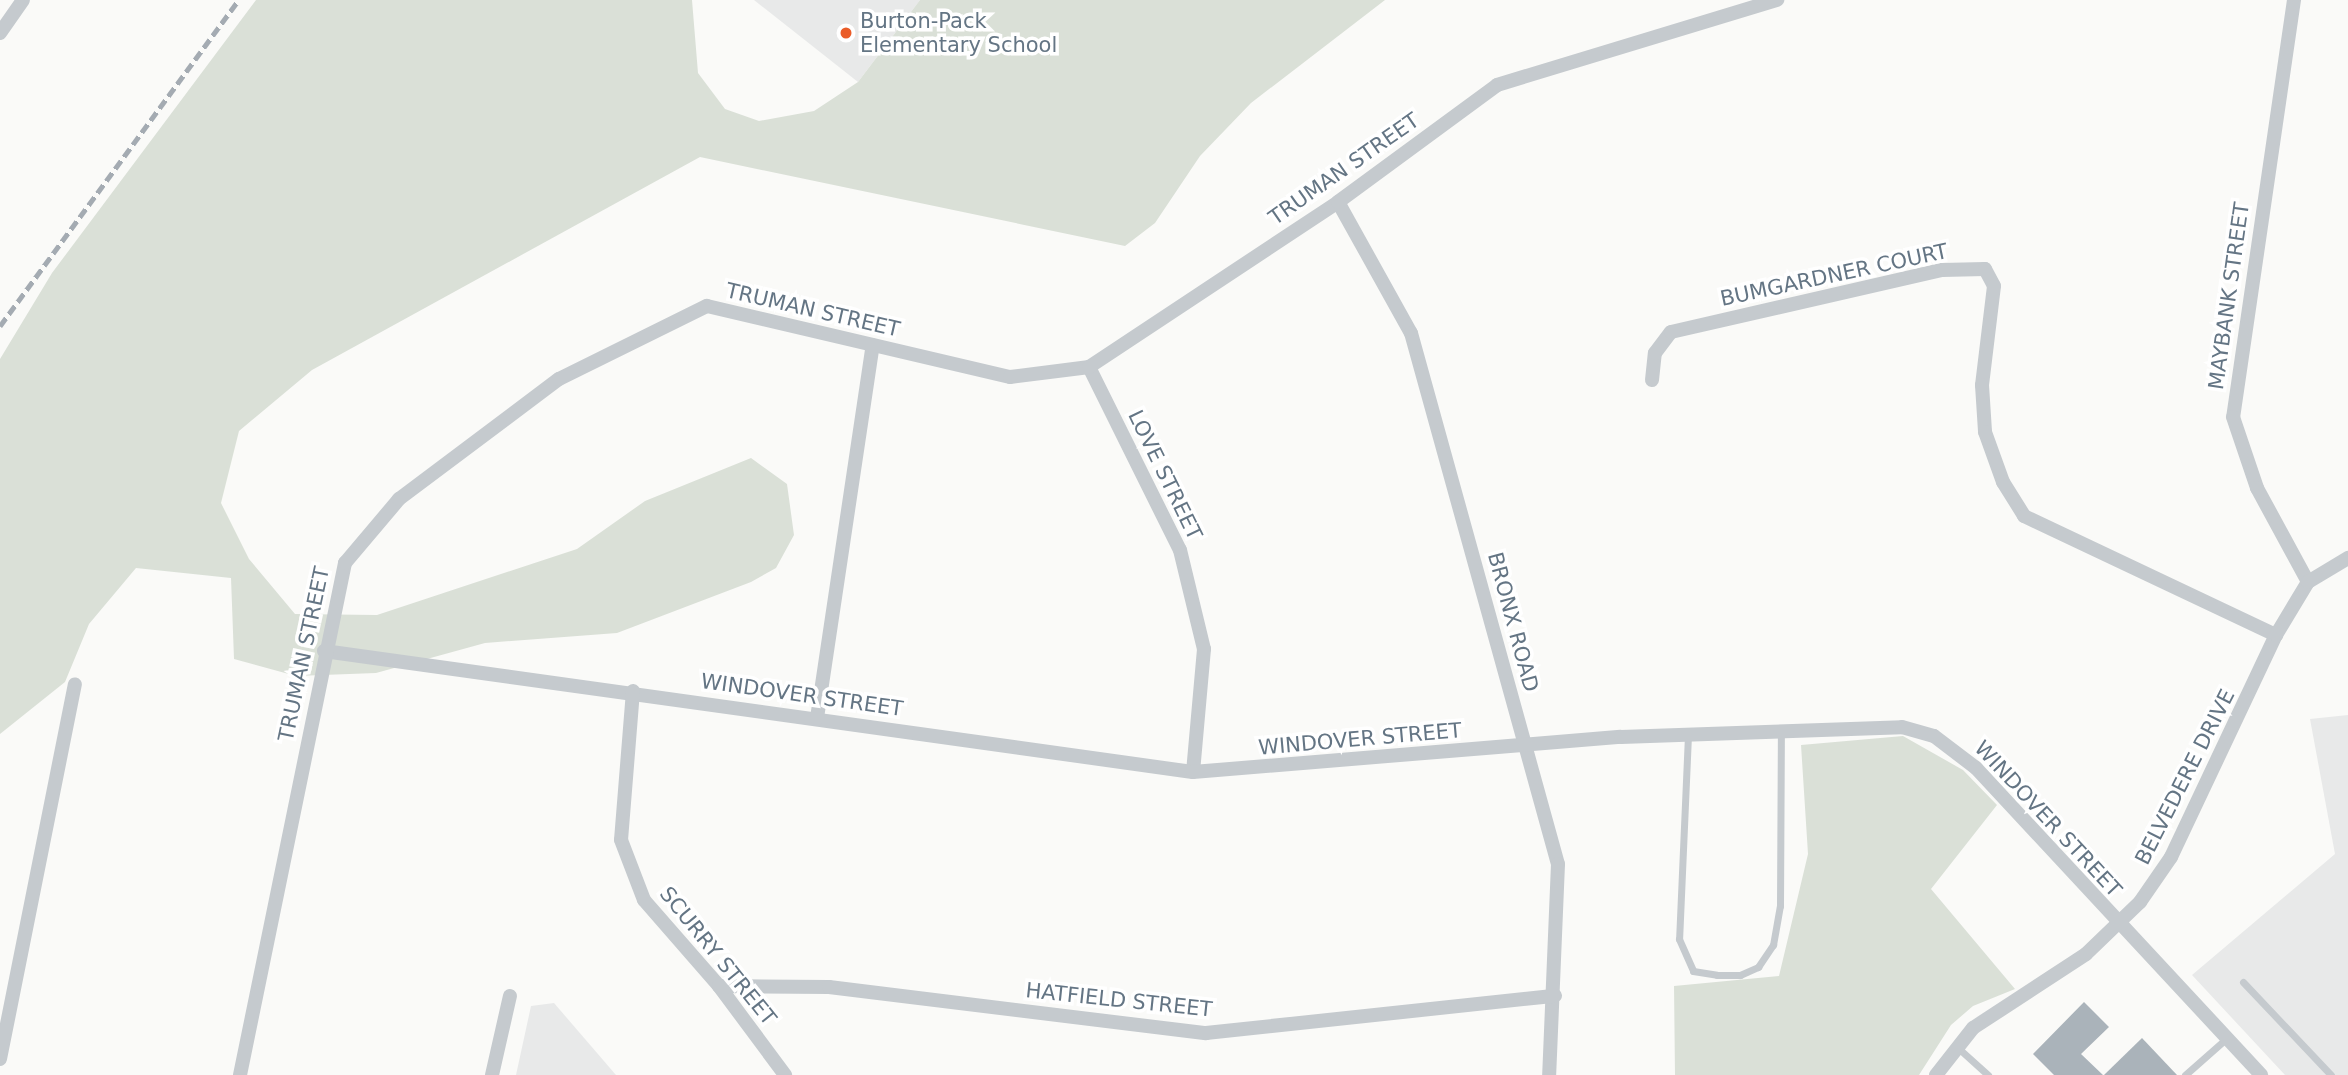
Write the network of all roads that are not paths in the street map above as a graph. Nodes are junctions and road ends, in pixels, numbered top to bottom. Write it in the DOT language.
graph roads {
  1 [pos="23,0"];
  2 [pos="1777,0"];
  3 [pos="2294,0"];
  4 [pos="0,33"];
  5 [pos="1338,202"];
  6 [pos="873,345"];
  7 [pos="1089,367"];
  8 [pos="1652,380"];
  9 [pos="2348,558"];
  10 [pos="2308,582"];
  11 [pos="2276,635"];
  12 [pos="324,651"];
  13 [pos="75,684"];
  14 [pos="633,691"];
  15 [pos="817,719"];
  16 [pos="1688,735"];
  17 [pos="1782,735"];
  18 [pos="1525,746"];
  19 [pos="1193,772"];
  20 [pos="2119,925"];
  21 [pos="2243,982"];
  22 [pos="719,986"];
  23 [pos="510,996"];
  24 [pos="1556,996"];
  25 [pos="2227,1038"];
  26 [pos="1956,1045"];
  27 [pos="0,1059"];
  28 [pos="240,1075"];
  29 [pos="492,1075"];
  30 [pos="785,1075"];
  31 [pos="1549,1075"];
  32 [pos="1936,1075"];
  33 [pos="1988,1075"];
  34 [pos="2185,1075"];
  35 [pos="2261,1075"];
  36 [pos="2331,1075"];
  1 -- 4 [label="street"];
  2 -- 5 [label="street, TRUMAN STREET"];
  3 -- 10 [label="street, MAYBANK STREET"];
  5 -- 7 [label="street, TRUMAN STREET"];
  5 -- 18 [label="street, BRONX ROAD"];
  6 -- 7 [label="street, TRUMAN STREET"];
  6 -- 12 [label="street, TRUMAN STREET"];
  6 -- 15 [label="street"];
  7 -- 19 [label="street, LOVE STREET"];
  8 -- 11 [label="street, BUMGARDNER COURT"];
  9 -- 10 [label="street, BELVEDERE DRIVE"];
  10 -- 11 [label="street, BELVEDERE DRIVE"];
  11 -- 20 [label="street, BELVEDERE DRIVE"];
  12 -- 14 [label="street, WINDOVER STREET"];
  12 -- 28 [label="street, TRUMAN STREET"];
  13 -- 27 [label="street"];
  14 -- 15 [label="street, WINDOVER STREET"];
  14 -- 22 [label="street, SCURRY STREET"];
  15 -- 19 [label="street, WINDOVER STREET"];
  16 -- 17 [label="street, WINDOVER STREET"];
  16 -- 17 [label="lane"];
  16 -- 18 [label="street, WINDOVER STREET"];
  17 -- 20 [label="street, WINDOVER STREET"];
  18 -- 19 [label="street, WINDOVER STREET"];
  18 -- 24 [label="street, BRONX ROAD"];
  20 -- 25 [label="street, WINDOVER STREET"];
  20 -- 26 [label="street, BELVEDERE DRIVE"];
  21 -- 36 [label="lane"];
  22 -- 24 [label="street, HATFIELD STREET"];
  22 -- 30 [label="street, SCURRY STREET"];
  23 -- 29 [label="street"];
  24 -- 31 [label="street, BRONX ROAD"];
  25 -- 34 [label="lane"];
  25 -- 35 [label="street, WINDOVER STREET"];
  26 -- 32 [label="street, BELVEDERE DRIVE"];
  26 -- 33 [label="lane"];
}
